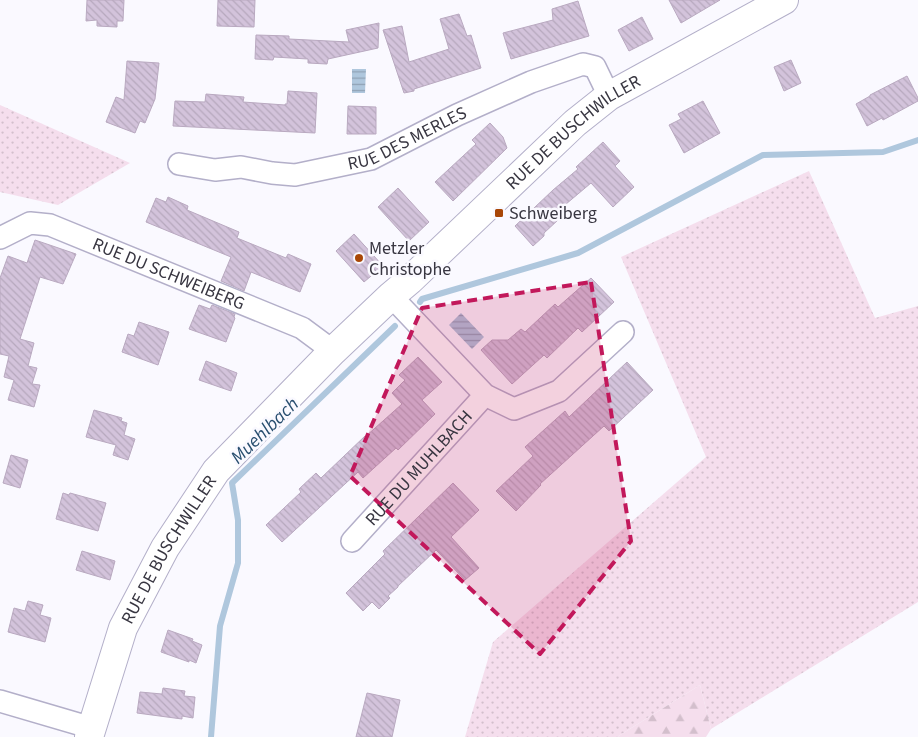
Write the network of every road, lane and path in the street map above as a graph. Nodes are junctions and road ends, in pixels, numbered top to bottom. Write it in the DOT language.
graph roads {
  1 [pos="784,0"];
  2 [pos="609,96"];
  3 [pos="179,164"];
  4 [pos="0,238"];
  5 [pos="391,296"];
  6 [pos="623,332"];
  7 [pos="333,351"];
  8 [pos="485,395"];
  9 [pos="352,540"];
  10 [pos="0,701"];
  11 [pos="91,733"];
  1 -- 2 [label="street, RUE DE BUSCHWILLER"];
  2 -- 3 [label="street, RUE DES MERLES"];
  2 -- 5 [label="street, RUE DE BUSCHWILLER"];
  4 -- 7 [label="street, RUE DU SCHWEIBERG"];
  5 -- 7 [label="street, RUE DE BUSCHWILLER"];
  5 -- 8 [label="street, RUE DU MUHLBACH"];
  6 -- 8 [label="street, RUE DU MUHLBACH"];
  7 -- 11 [label="street, RUE DE BUSCHWILLER"];
  8 -- 9 [label="street, RUE DU MUHLBACH"];
  10 -- 11 [label="street"];
}
